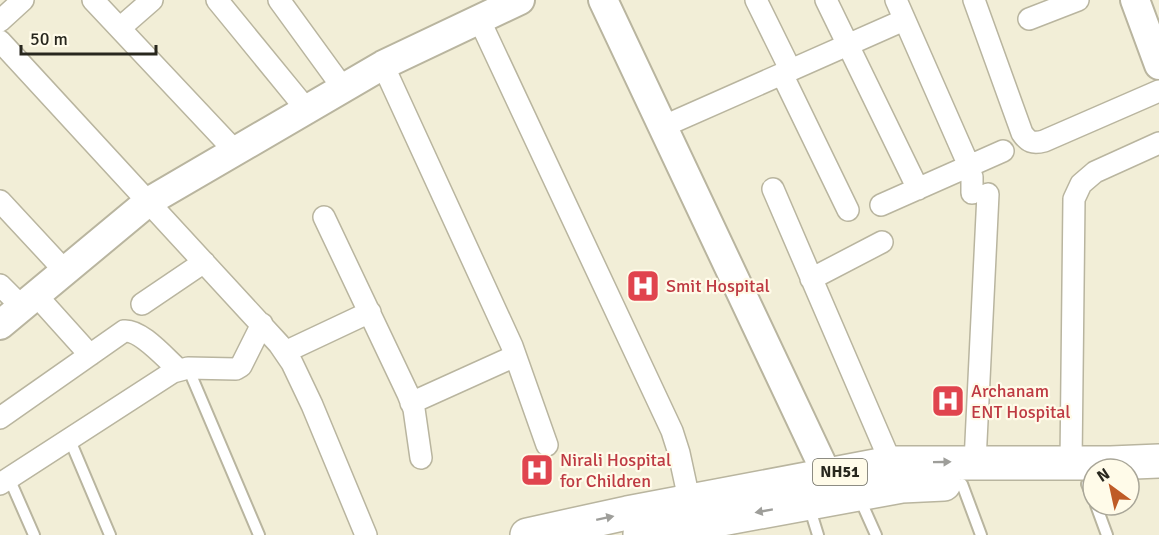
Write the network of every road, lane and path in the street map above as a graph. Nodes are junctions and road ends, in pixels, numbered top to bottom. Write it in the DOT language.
graph roads {
  1 [pos="23,0"];
  2 [pos="93,0"];
  3 [pos="152,0"];
  4 [pos="217,0"];
  5 [pos="279,0"];
  6 [pos="603,0"];
  7 [pos="756,0"];
  8 [pos="826,0"];
  9 [pos="896,0"];
  10 [pos="974,0"];
  11 [pos="1078,0"];
  12 [pos="1135,0"];
  13 [pos="496,8"];
  14 [pos="904,20"];
  15 [pos="1029,20"];
  16 [pos="0,21"];
  17 [pos="120,28"];
  18 [pos="0,42"];
  19 [pos="847,44"];
  20 [pos="383,65"];
  21 [pos="1159,65"];
  22 [pos="786,71"];
  23 [pos="343,88"];
  24 [pos="1159,91"];
  25 [pos="307,110"];
  26 [pos="662,127"];
  27 [pos="1159,143"];
  28 [pos="1003,150"];
  29 [pos="235,151"];
  30 [pos="968,166"];
  31 [pos="773,189"];
  32 [pos="918,189"];
  33 [pos="0,201"];
  34 [pos="148,202"];
  35 [pos="881,205"];
  36 [pos="848,210"];
  37 [pos="324,217"];
  38 [pos="882,242"];
  39 [pos="204,262"];
  40 [pos="65,271"];
  41 [pos="811,279"];
  42 [pos="0,285"];
  43 [pos="29,301"];
  44 [pos="142,304"];
  45 [pos="370,312"];
  46 [pos="262,324"];
  47 [pos="0,325"];
  48 [pos="285,352"];
  49 [pos="90,355"];
  50 [pos="515,356"];
  51 [pos="184,369"];
  52 [pos="411,403"];
  53 [pos="0,418"];
  54 [pos="69,438"];
  55 [pos="547,445"];
  56 [pos="1087,457"];
  57 [pos="421,458"];
  58 [pos="1159,461"];
  59 [pos="891,463"];
  60 [pos="1141,468"];
  61 [pos="968,473"];
  62 [pos="4,481"];
  63 [pos="1141,484"];
  64 [pos="1159,484"];
  65 [pos="1081,486"];
  66 [pos="832,492"];
  67 [pos="692,512"];
  68 [pos="1100,517"];
  69 [pos="34,535"];
  70 [pos="110,535"];
  71 [pos="259,535"];
  72 [pos="366,535"];
  73 [pos="528,535"];
  74 [pos="633,535"];
  75 [pos="818,535"];
  76 [pos="876,535"];
  77 [pos="981,535"];
  78 [pos="1107,535"];
  1 -- 16 [label="street"];
  2 -- 17 [label="street"];
  3 -- 17 [label="street"];
  4 -- 25 [label="street"];
  5 -- 23 [label="street"];
  6 -- 26 [label="street"];
  7 -- 22 [label="street"];
  8 -- 19 [label="street"];
  9 -- 14 [label="street"];
  10 -- 24 [label="street"];
  11 -- 15 [label="street"];
  12 -- 21 [label="street"];
  13 -- 20 [label="street"];
  13 -- 67 [label="street"];
  14 -- 19 [label="street"];
  14 -- 30 [label="street"];
  17 -- 29 [label="street"];
  18 -- 34 [label="street"];
  19 -- 22 [label="street"];
  19 -- 32 [label="street"];
  20 -- 23 [label="street"];
  20 -- 50 [label="street"];
  22 -- 26 [label="street"];
  22 -- 36 [label="street"];
  23 -- 25 [label="street"];
  25 -- 29 [label="street"];
  26 -- 66 [label="street"];
  27 -- 56 [label="street"];
  28 -- 30 [label="street"];
  29 -- 34 [label="street"];
  30 -- 32 [label="street"];
  30 -- 61 [label="street"];
  31 -- 41 [label="street"];
  32 -- 35 [label="street"];
  33 -- 40 [label="street"];
  34 -- 39 [label="street"];
  34 -- 40 [label="street"];
  37 -- 45 [label="street"];
  38 -- 41 [label="street"];
  39 -- 44 [label="street"];
  39 -- 46 [label="street"];
  40 -- 43 [label="street"];
  41 -- 59 [label="street"];
  42 -- 43 [label="street"];
  43 -- 47 [label="street"];
  43 -- 49 [label="street"];
  45 -- 48 [label="street"];
  45 -- 52 [label="street"];
  46 -- 48 [label="street"];
  46 -- 51 [label="street"];
  48 -- 72 [label="street"];
  49 -- 51 [label="street"];
  49 -- 53 [label="street"];
  50 -- 52 [label="street"];
  50 -- 55 [label="street"];
  51 -- 54 [label="street"];
  51 -- 71 [label="lane"];
  52 -- 57 [label="street"];
  54 -- 62 [label="street"];
  54 -- 70 [label="lane"];
  58 -- 60 [label="highway, NH51"];
  59 -- 61 [label="highway, NH51, one-way"];
  59 -- 66 [label="highway, NH51"];
  61 -- 65 [label="highway, NH51"];
  61 -- 66 [label="highway, NH51"];
  61 -- 77 [label="lane"];
  62 -- 69 [label="lane"];
  63 -- 64 [label="highway"];
  66 -- 67 [label="highway, NH51"];
  66 -- 75 [label="lane"];
  66 -- 76 [label="lane"];
  73 -- 67 [label="highway, NH51, one-way"];
  67 -- 74 [label="highway, NH51"];
  68 -- 78 [label="lane"];
}
